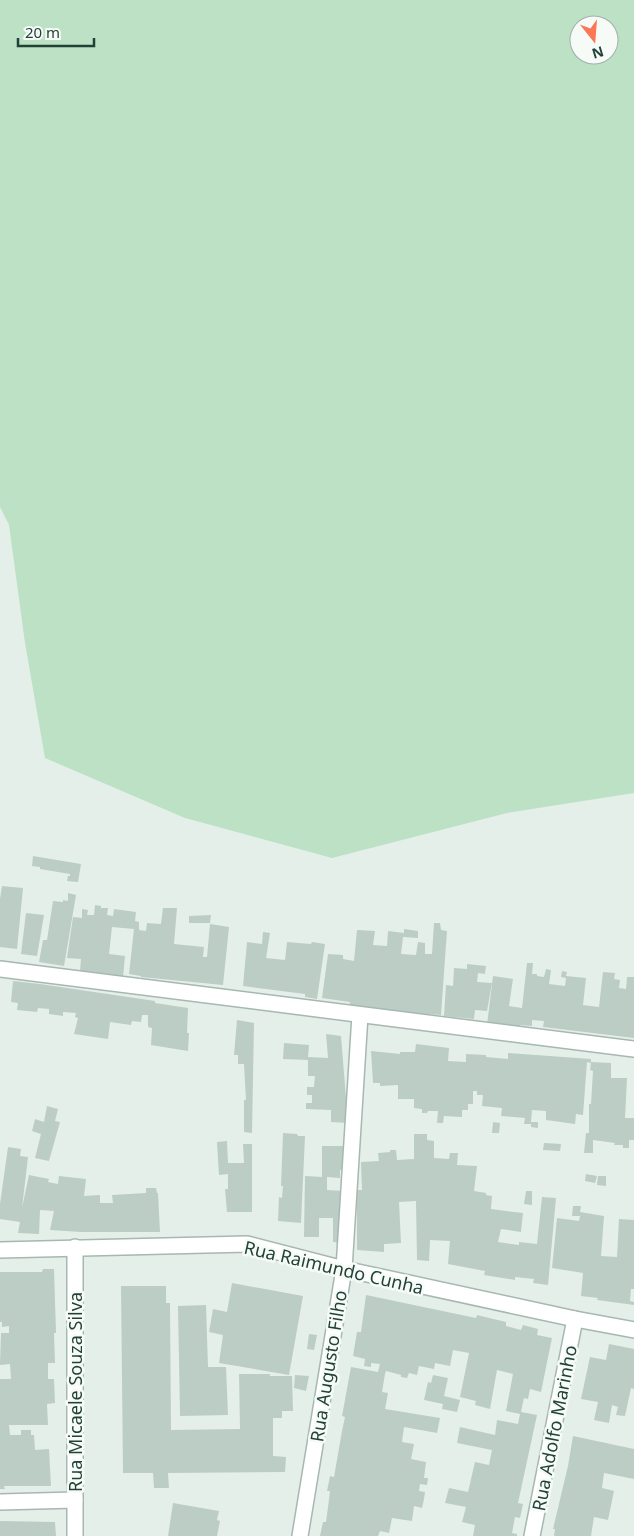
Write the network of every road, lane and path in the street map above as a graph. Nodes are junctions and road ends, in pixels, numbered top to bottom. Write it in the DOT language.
graph roads {
  1 [pos="0,969"];
  2 [pos="360,1015"];
  3 [pos="634,1049"];
  4 [pos="74,1247"];
  5 [pos="0,1250"];
  6 [pos="344,1269"];
  7 [pos="575,1319"];
  8 [pos="634,1330"];
  9 [pos="75,1500"];
  10 [pos="0,1502"];
  11 [pos="75,1536"];
  12 [pos="300,1536"];
  13 [pos="532,1536"];
  1 -- 2 [label="street"];
  2 -- 3 [label="street"];
  2 -- 6 [label="street, Rua Augusto Filho"];
  4 -- 5 [label="street, Rua Raimundo Cunha"];
  4 -- 6 [label="street, Rua Raimundo Cunha"];
  4 -- 9 [label="street, Rua Micaele Souza Silva"];
  6 -- 7 [label="street, Rua Raimundo Cunha"];
  6 -- 12 [label="street, Rua Augusto Filho"];
  7 -- 8 [label="street, Rua Raimundo Cunha"];
  7 -- 13 [label="street, Rua Adolfo Marinho"];
  9 -- 10 [label="street"];
  9 -- 11 [label="street, Rua Micaele Souza Silva"];
}
